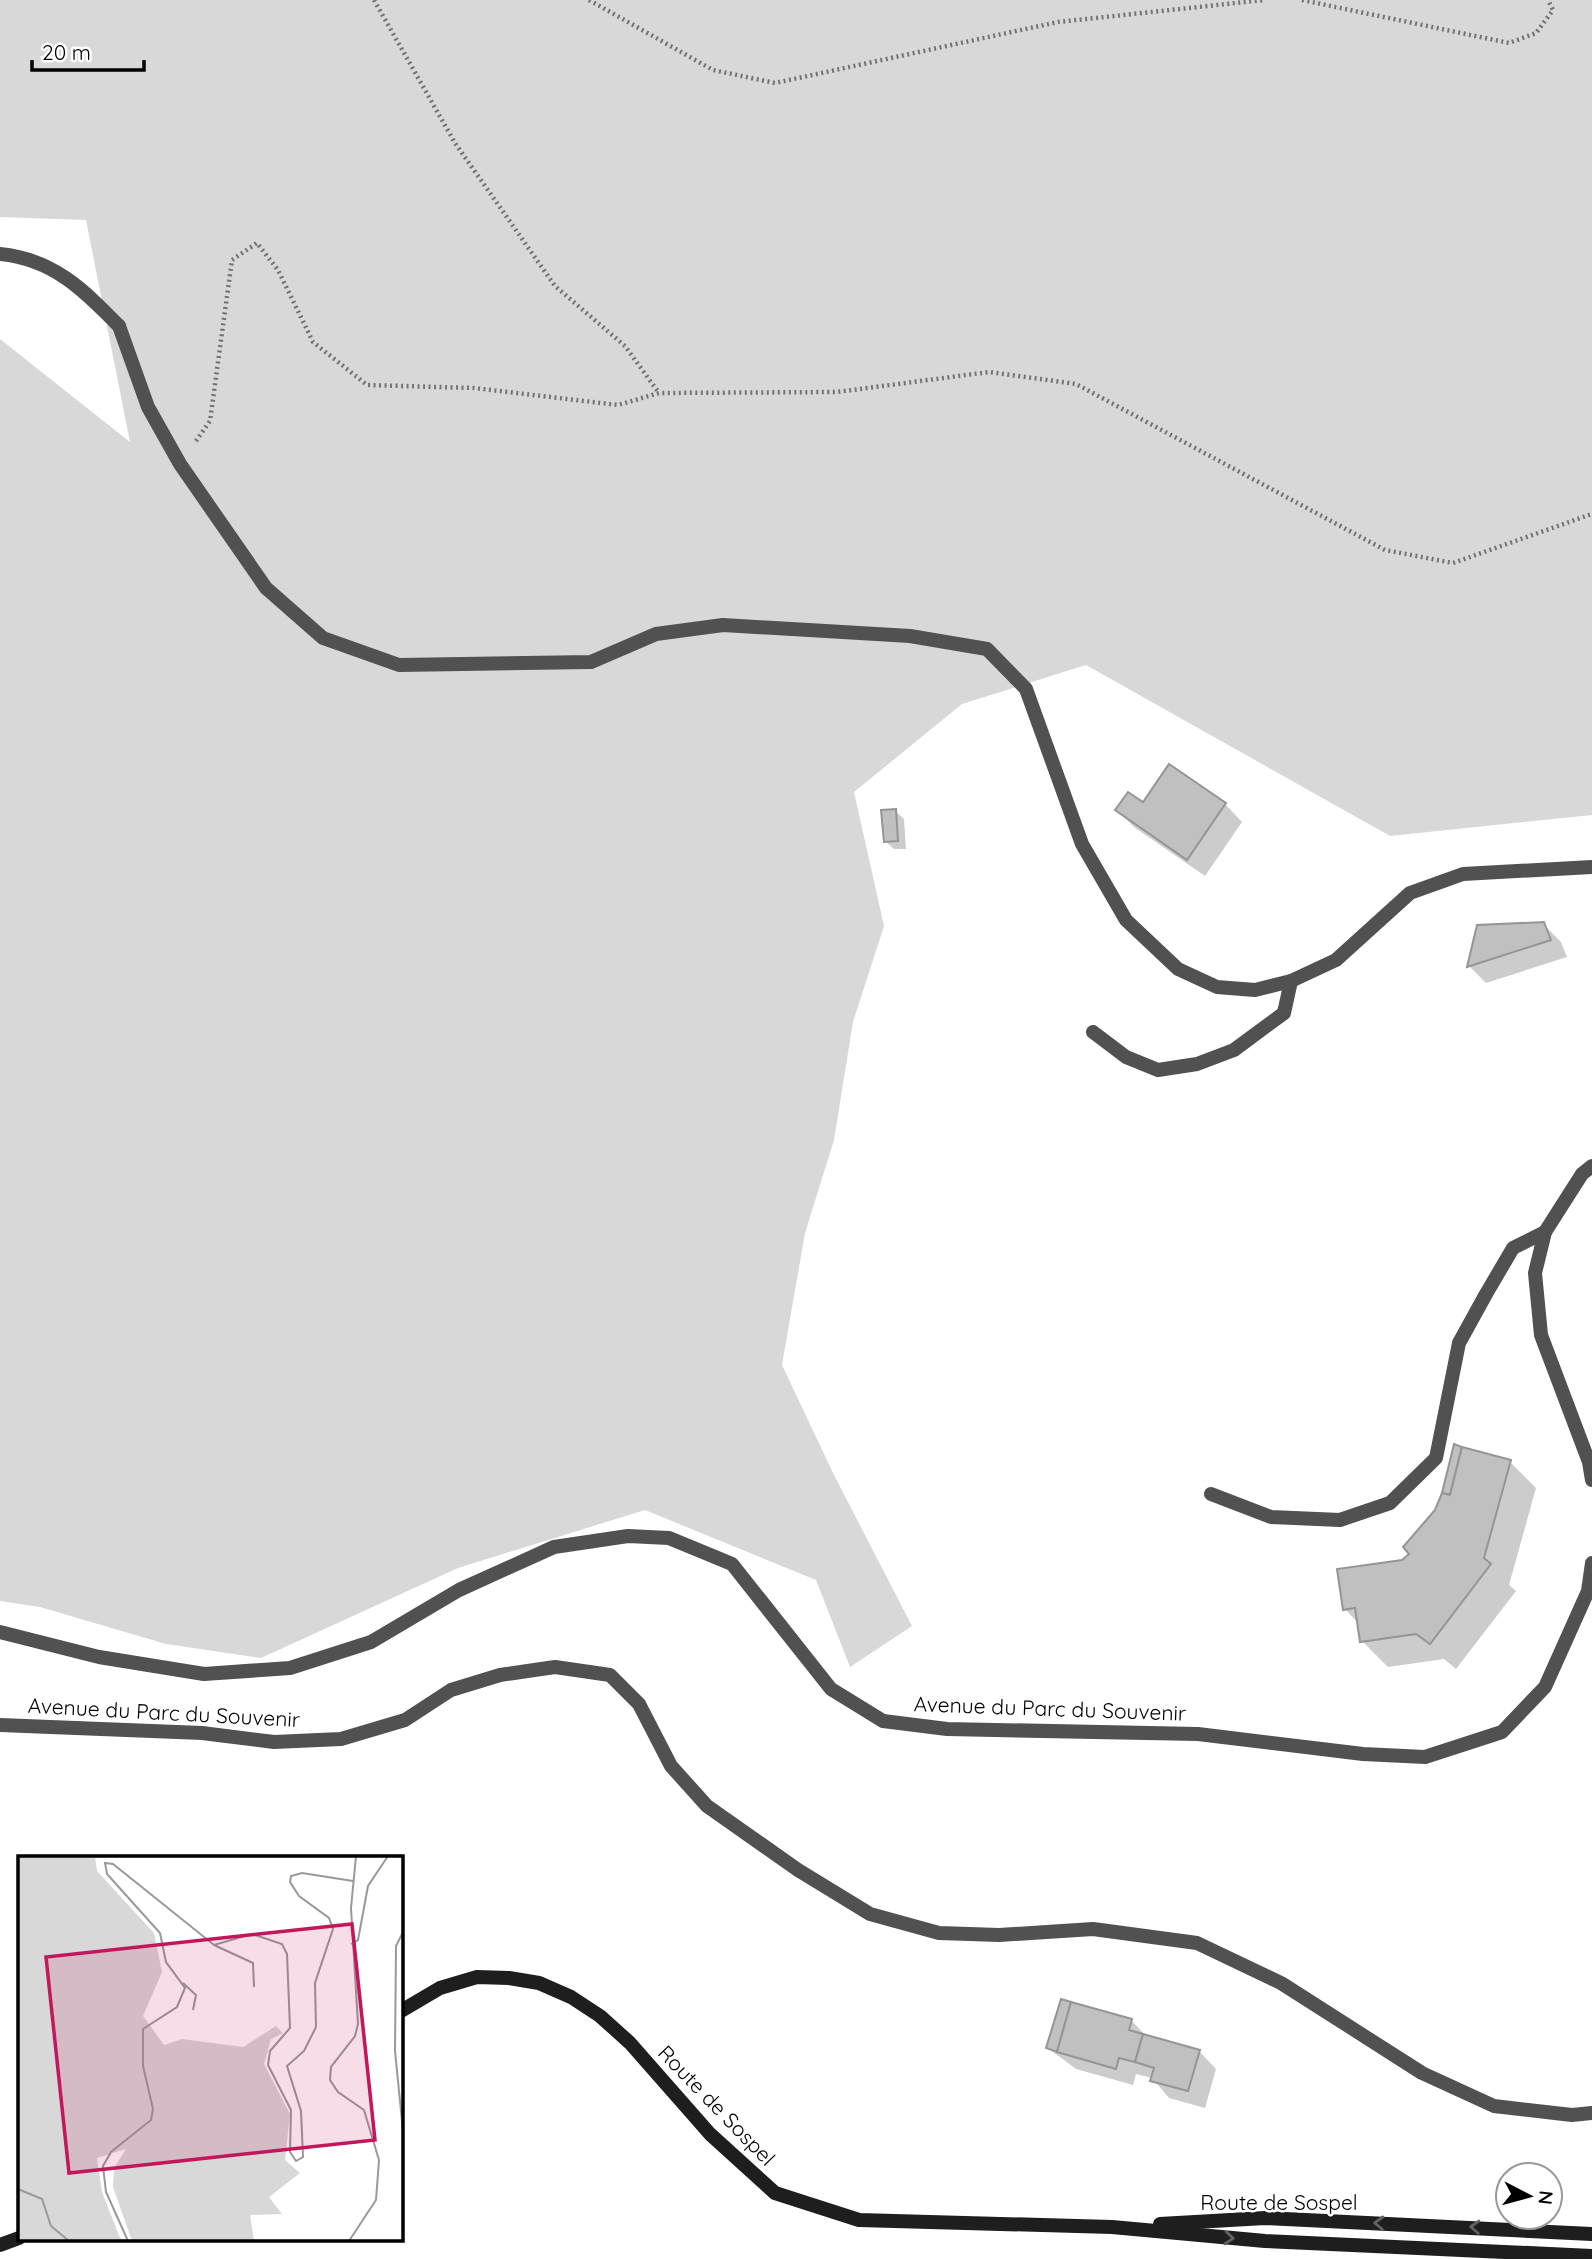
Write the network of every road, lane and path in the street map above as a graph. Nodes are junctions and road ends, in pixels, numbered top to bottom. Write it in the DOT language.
graph roads {
  1 [pos="374,0"];
  2 [pos="589,0"];
  3 [pos="1264,0"];
  4 [pos="1302,0"];
  5 [pos="1548,0"];
  6 [pos="0,254"];
  7 [pos="659,393"];
  8 [pos="180,464"];
  9 [pos="1592,514"];
  10 [pos="1592,867"];
  11 [pos="1291,981"];
  12 [pos="1093,1032"];
  13 [pos="1592,1166"];
  14 [pos="1545,1232"];
  15 [pos="1592,1480"];
  16 [pos="1211,1494"];
  17 [pos="1592,1563"];
  18 [pos="0,1632"];
  19 [pos="0,1725"];
  20 [pos="402,2010"];
  21 [pos="1592,2113"];
  22 [pos="1447,2226"];
  23 [pos="1112,2227"];
  24 [pos="1592,2234"];
  25 [pos="18,2238"];
  26 [pos="0,2245"];
  27 [pos="1449,2254"];
  28 [pos="1592,2256"];
  1 -- 7 [label="path"];
  2 -- 3 [label="path"];
  4 -- 5 [label="path"];
  6 -- 8 [label="street"];
  7 -- 8 [label="path"];
  7 -- 9 [label="path"];
  8 -- 11 [label="street"];
  10 -- 11 [label="street"];
  11 -- 12 [label="street"];
  13 -- 14 [label="street"];
  14 -- 15 [label="street"];
  14 -- 16 [label="street"];
  17 -- 18 [label="street, Avenue du Parc du Souvenir"];
  19 -- 21 [label="street, Avenue du Parc du Souvenir"];
  20 -- 23 [label="main road, Route de Sospel"];
  22 -- 23 [label="main road, Route de Sospel, one-way"];
  24 -- 22 [label="main road, Route de Sospel, one-way"];
  22 -- 27 [label="main road"];
  23 -- 27 [label="main road, Route de Sospel, one-way"];
  25 -- 26 [label="main road"];
  27 -- 28 [label="main road, Route de Sospel"];
}
